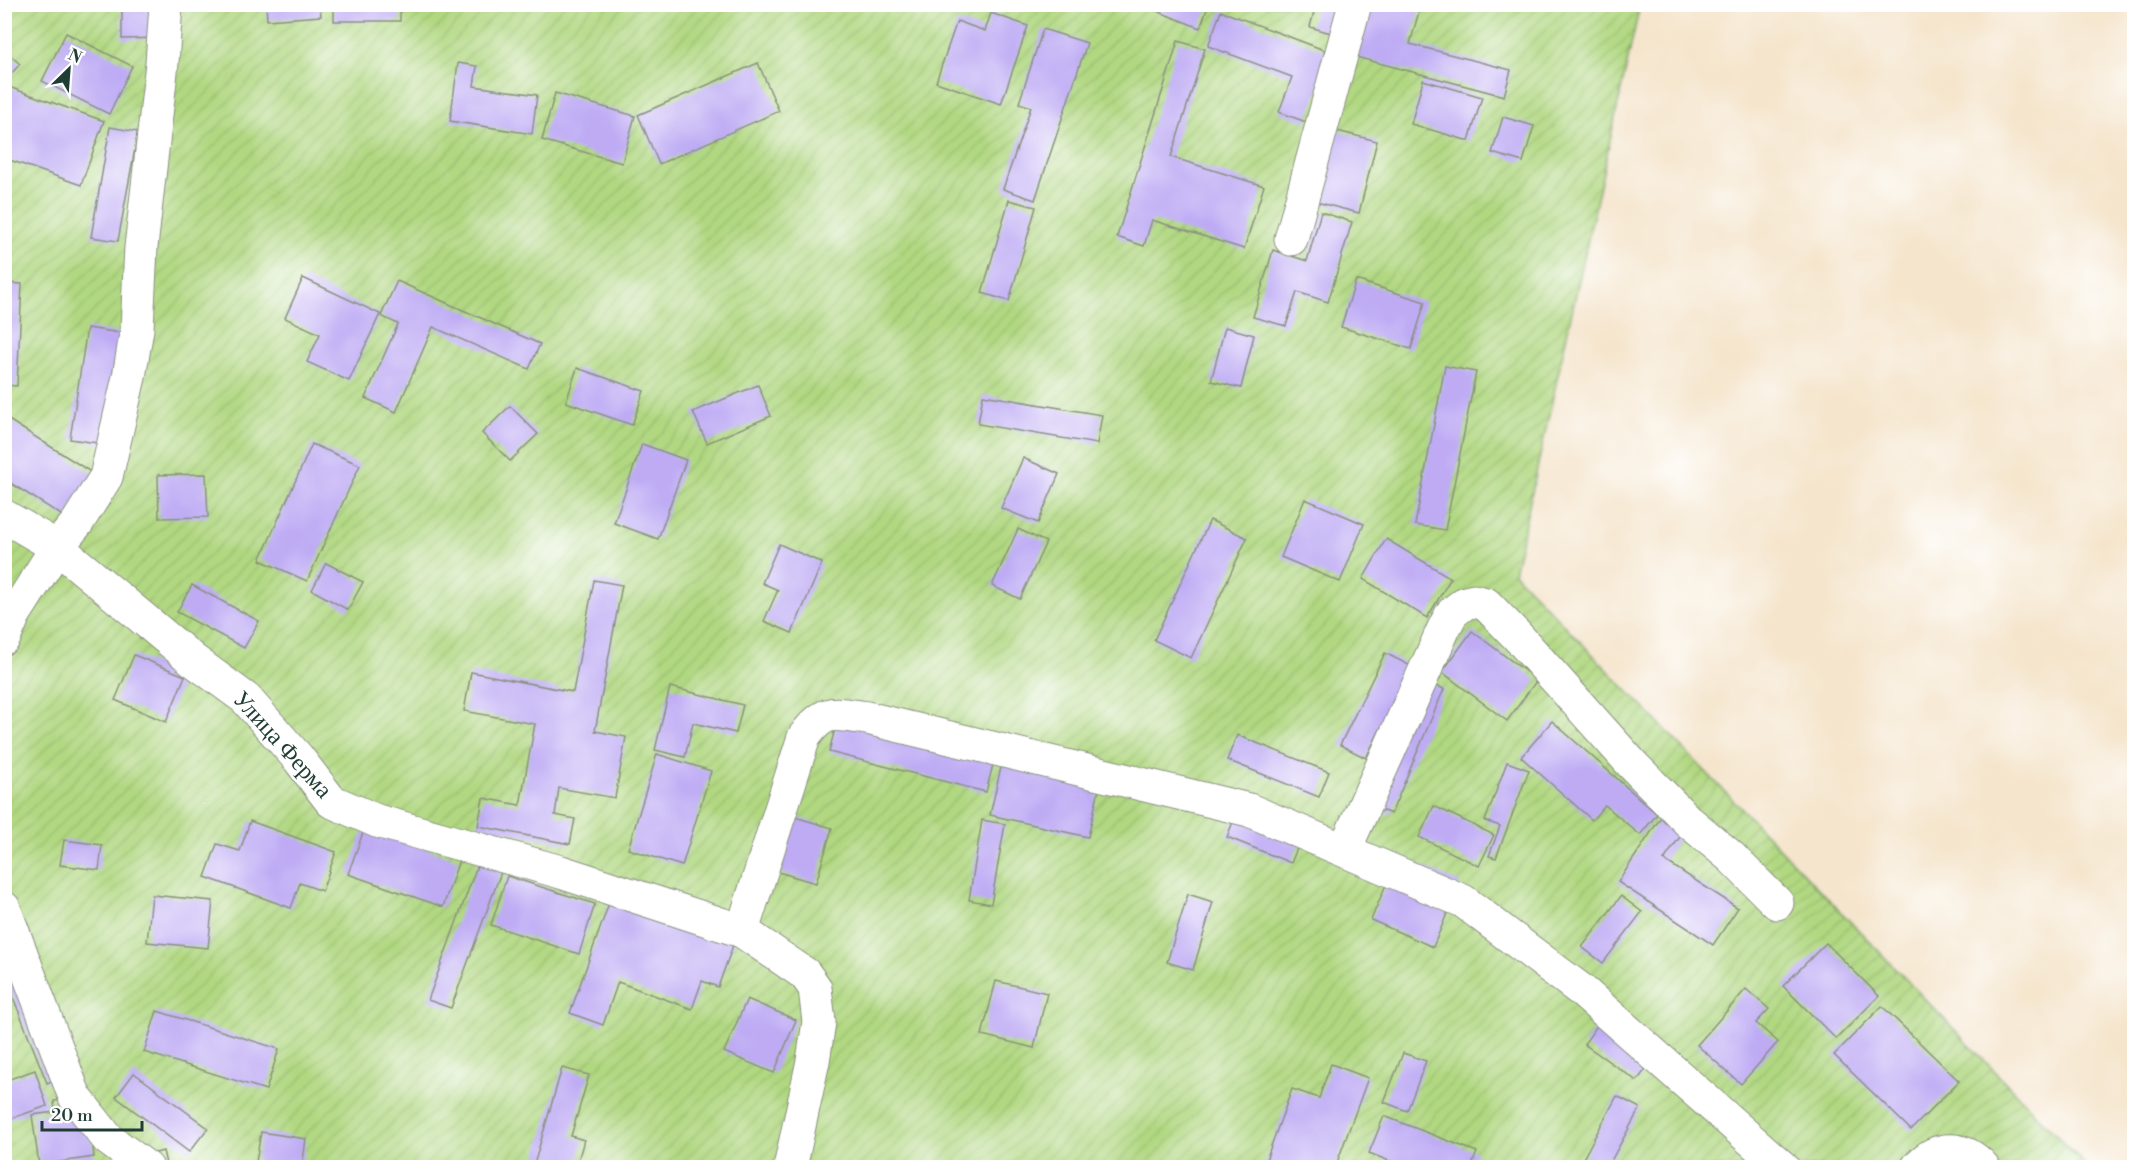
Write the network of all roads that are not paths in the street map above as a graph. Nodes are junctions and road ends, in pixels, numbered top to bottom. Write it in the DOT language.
graph roads {
  1 [pos="166,4"];
  2 [pos="1355,4"];
  3 [pos="1292,239"];
  4 [pos="4,516"];
  5 [pos="57,547"];
  6 [pos="4,638"];
  7 [pos="1345,849"];
  8 [pos="1777,903"];
  9 [pos="4,908"];
  10 [pos="742,931"];
  11 [pos="147,1167"];
  12 [pos="790,1167"];
  13 [pos="1783,1167"];
  14 [pos="1917,1167"];
  15 [pos="1984,1167"];
  1 -- 5 [label="lane"];
  2 -- 3 [label="lane"];
  4 -- 5 [label="lane, Улица Ферма"];
  5 -- 6 [label="lane"];
  5 -- 10 [label="lane, Улица Ферма"];
  7 -- 8 [label="lane"];
  7 -- 10 [label="lane"];
  7 -- 13 [label="lane"];
  9 -- 11 [label="lane"];
  10 -- 12 [label="lane, Улица Ферма"];
  14 -- 15 [label="lane"];
}
